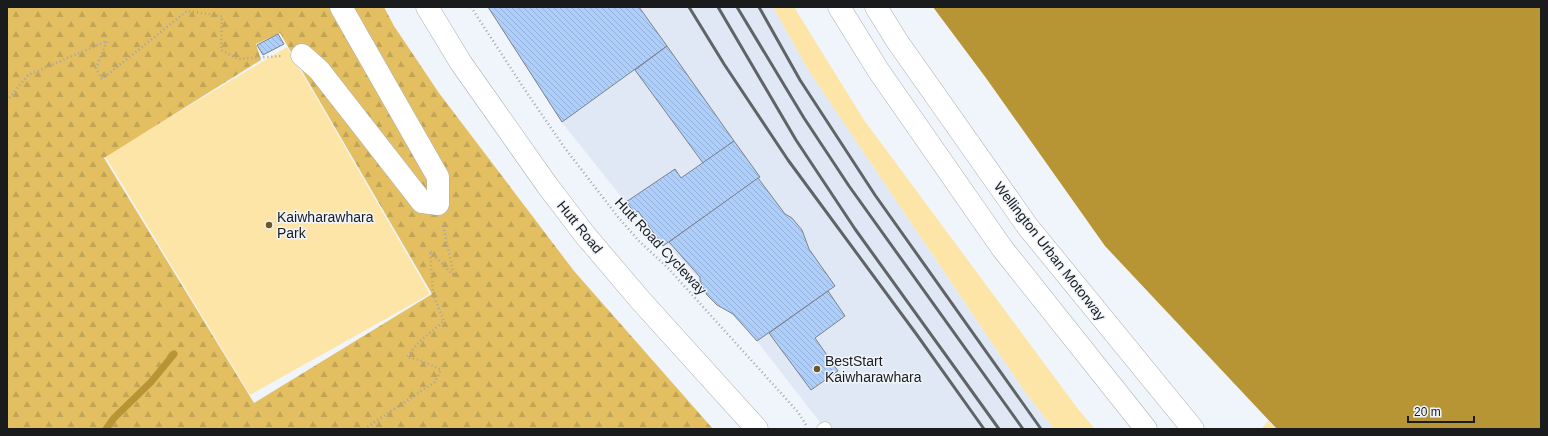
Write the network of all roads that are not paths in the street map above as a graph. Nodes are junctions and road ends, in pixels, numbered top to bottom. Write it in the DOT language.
graph roads {
  1 [pos="340,7"];
  2 [pos="427,7"];
  3 [pos="839,7"];
  4 [pos="876,7"];
  5 [pos="302,55"];
  6 [pos="757,429"];
  7 [pos="1146,429"];
  8 [pos="1193,429"];
  1 -- 5 [label="main road"];
  2 -- 6 [label="main road, Hutt Road"];
  3 -- 7 [label="main road"];
  4 -- 8 [label="main road, Wellington Urban Motorway"];
}
